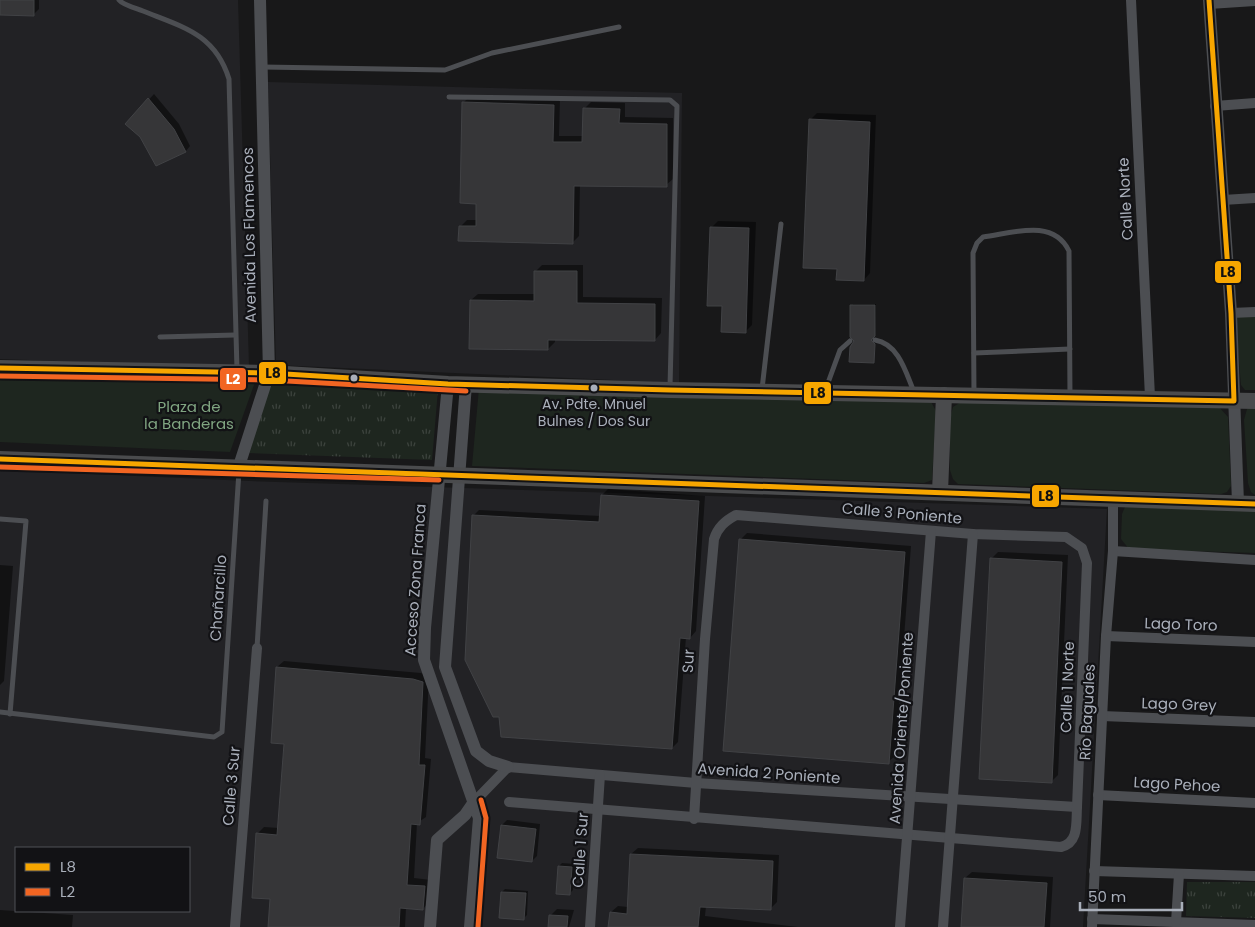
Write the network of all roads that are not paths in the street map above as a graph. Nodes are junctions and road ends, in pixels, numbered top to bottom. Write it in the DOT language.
graph roads {
  1 [pos="119,0"];
  2 [pos="260,0"];
  3 [pos="1130,0"];
  4 [pos="1255,1"];
  5 [pos="1209,2"];
  6 [pos="619,27"];
  7 [pos="262,67"];
  8 [pos="449,97"];
  9 [pos="1255,103"];
  10 [pos="1215,106"];
  11 [pos="1255,198"];
  12 [pos="1223,200"];
  13 [pos="781,224"];
  14 [pos="1255,312"];
  15 [pos="1231,313"];
  16 [pos="235,336"];
  17 [pos="160,337"];
  18 [pos="875,340"];
  19 [pos="850,341"];
  20 [pos="1070,349"];
  21 [pos="974,353"];
  22 [pos="0,368"];
  23 [pos="237,372"];
  24 [pos="269,373"];
  25 [pos="448,384"];
  26 [pos="466,384"];
  27 [pos="670,390"];
  28 [pos="762,392"];
  29 [pos="824,393"];
  30 [pos="916,395"];
  31 [pos="944,395"];
  32 [pos="974,396"];
  33 [pos="1070,397"];
  34 [pos="1150,398"];
  35 [pos="1234,400"];
  36 [pos="1255,401"];
  37 [pos="0,459"];
  38 [pos="239,466"];
  39 [pos="439,473"];
  40 [pos="460,474"];
  41 [pos="940,492"];
  42 [pos="1112,499"];
  43 [pos="266,501"];
  44 [pos="1238,503"];
  45 [pos="1255,504"];
  46 [pos="736,514"];
  47 [pos="0,519"];
  48 [pos="931,530"];
  49 [pos="973,534"];
  50 [pos="1066,537"];
  51 [pos="1113,551"];
  52 [pos="1255,560"];
  53 [pos="1106,636"];
  54 [pos="1255,642"];
  55 [pos="257,648"];
  56 [pos="0,712"];
  57 [pos="10,714"];
  58 [pos="1102,716"];
  59 [pos="1255,722"];
  60 [pos="508,766"];
  61 [pos="600,775"];
  62 [pos="696,783"];
  63 [pos="1098,796"];
  64 [pos="910,797"];
  65 [pos="953,800"];
  66 [pos="474,802"];
  67 [pos="509,802"];
  68 [pos="1255,803"];
  69 [pos="1077,807"];
  70 [pos="598,810"];
  71 [pos="694,819"];
  72 [pos="907,835"];
  73 [pos="950,838"];
  74 [pos="1094,871"];
  75 [pos="1179,874"];
  76 [pos="1255,876"];
  77 [pos="1176,922"];
  78 [pos="1092,923"];
  79 [pos="1255,925"];
  80 [pos="235,927"];
  81 [pos="430,927"];
  82 [pos="470,927"];
  83 [pos="590,927"];
  84 [pos="900,927"];
  85 [pos="943,927"];
  1 -- 16 [label="lane"];
  2 -- 7 [label="street, Avenida Los Flamencos"];
  3 -- 34 [label="street, Calle Norte"];
  4 -- 5 [label="street"];
  5 -- 10 [label="street"];
  6 -- 7 [label="lane"];
  7 -- 24 [label="street, Avenida Los Flamencos"];
  8 -- 27 [label="lane"];
  9 -- 10 [label="street"];
  10 -- 12 [label="street"];
  11 -- 12 [label="street"];
  12 -- 15 [label="street"];
  13 -- 28 [label="lane"];
  14 -- 15 [label="street"];
  15 -- 35 [label="street"];
  16 -- 17 [label="lane"];
  16 -- 23 [label="lane"];
  18 -- 30 [label="lane"];
  19 -- 29 [label="lane"];
  20 -- 21 [label="lane"];
  20 -- 21 [label="lane"];
  20 -- 33 [label="lane"];
  21 -- 32 [label="lane"];
  22 -- 23 [label="main road"];
  23 -- 24 [label="main road"];
  24 -- 25 [label="main road"];
  24 -- 38 [label="street, Avenida Los Flamencos"];
  25 -- 26 [label="main road"];
  25 -- 39 [label="street, Acceso Zona Franca"];
  26 -- 27 [label="main road"];
  26 -- 40 [label="street"];
  27 -- 28 [label="main road"];
  28 -- 29 [label="main road"];
  29 -- 30 [label="main road"];
  30 -- 31 [label="main road"];
  31 -- 32 [label="main road"];
  31 -- 41 [label="main road"];
  32 -- 33 [label="main road"];
  33 -- 34 [label="main road"];
  34 -- 35 [label="main road"];
  35 -- 36 [label="main road"];
  35 -- 44 [label="street"];
  37 -- 38 [label="main road"];
  38 -- 39 [label="main road"];
  38 -- 57 [label="lane, Chañarcillo"];
  39 -- 40 [label="main road"];
  39 -- 66 [label="street, Acceso Zona Franca"];
  40 -- 41 [label="main road"];
  40 -- 60 [label="street"];
  41 -- 42 [label="main road"];
  42 -- 44 [label="main road"];
  42 -- 51 [label="street, Río Baguales"];
  43 -- 55 [label="lane"];
  44 -- 45 [label="main road"];
  46 -- 48 [label="street, Calle 3 Poniente"];
  46 -- 62 [label="street, Sur"];
  47 -- 57 [label="lane"];
  48 -- 49 [label="street, Calle 3 Poniente"];
  48 -- 64 [label="street, Avenida Oriente/Poniente"];
  49 -- 50 [label="street, Calle 3 Poniente"];
  49 -- 65 [label="street"];
  50 -- 69 [label="street, Calle 1 Norte"];
  51 -- 52 [label="street"];
  51 -- 53 [label="street, Río Baguales"];
  53 -- 54 [label="street, Lago Toro"];
  53 -- 58 [label="street, Río Baguales"];
  55 -- 80 [label="street, Calle 3 Sur"];
  56 -- 57 [label="lane"];
  58 -- 59 [label="street, Lago Grey"];
  58 -- 63 [label="street, Río Baguales"];
  60 -- 61 [label="street, Avenida 2 Poniente"];
  60 -- 66 [label="street"];
  61 -- 62 [label="street, Avenida 2 Poniente"];
  61 -- 70 [label="street, Calle 1 Sur"];
  62 -- 64 [label="street, Avenida 2 Poniente"];
  62 -- 71 [label="street, Sur"];
  63 -- 68 [label="street, Lago Pehoe"];
  63 -- 74 [label="street, Río Baguales"];
  64 -- 65 [label="street, Avenida 2 Poniente"];
  64 -- 72 [label="street, Avenida Oriente/Poniente"];
  65 -- 69 [label="street, Avenida 2 Poniente"];
  65 -- 73 [label="street"];
  66 -- 81 [label="street"];
  66 -- 82 [label="street, Acceso Zona Franca"];
  67 -- 70 [label="street"];
  69 -- 73 [label="street, Calle 1 Norte"];
  70 -- 71 [label="street"];
  70 -- 83 [label="street, Calle 1 Sur"];
  71 -- 72 [label="street"];
  72 -- 73 [label="street"];
  72 -- 84 [label="street, Avenida Oriente/Poniente"];
  73 -- 85 [label="street"];
  74 -- 75 [label="street"];
  74 -- 78 [label="street, Río Baguales"];
  75 -- 76 [label="street"];
  75 -- 77 [label="street"];
  77 -- 78 [label="street"];
  77 -- 79 [label="street"];
}
